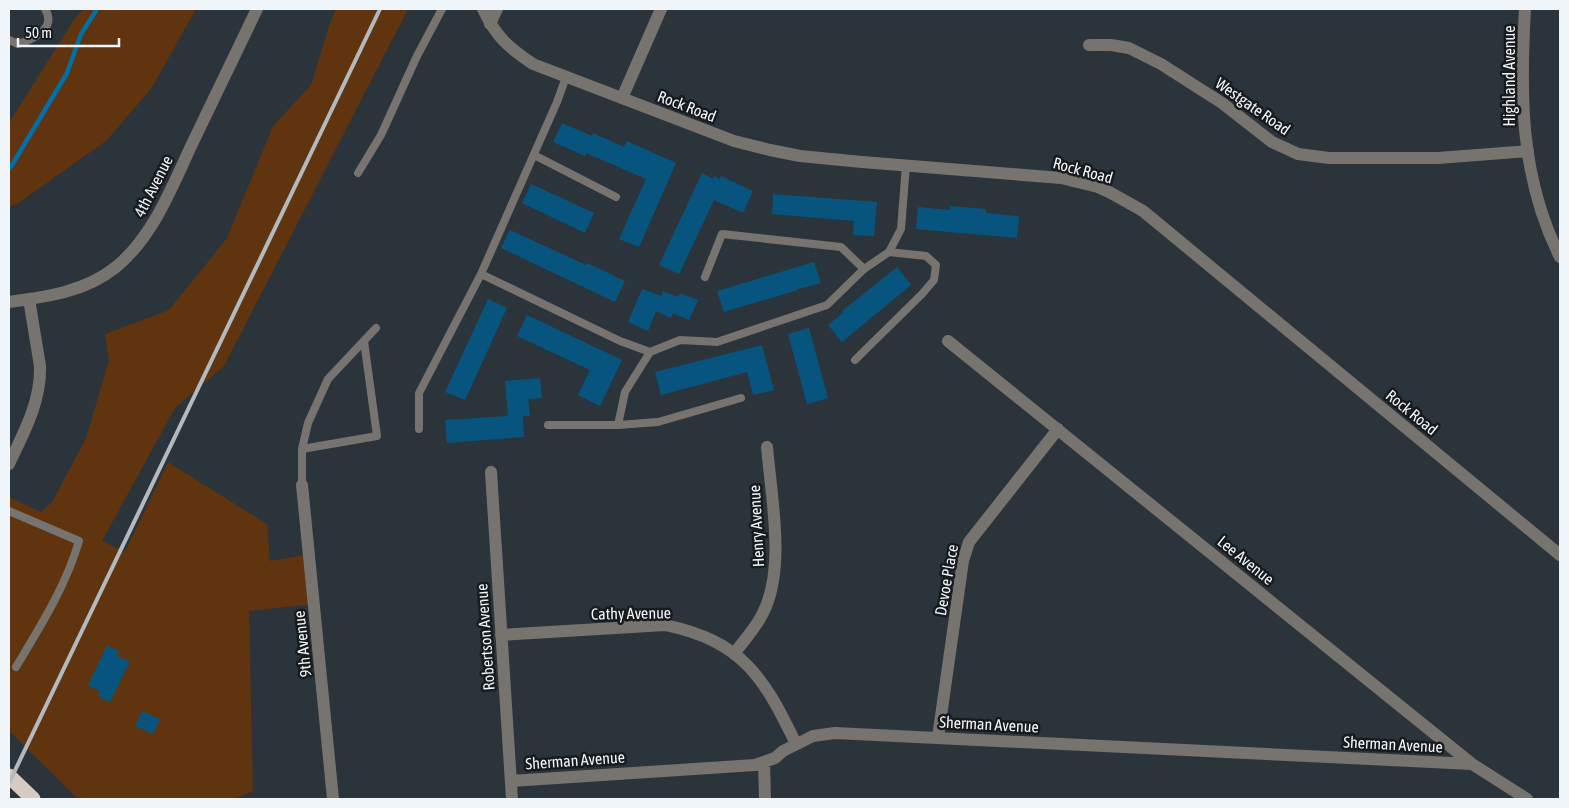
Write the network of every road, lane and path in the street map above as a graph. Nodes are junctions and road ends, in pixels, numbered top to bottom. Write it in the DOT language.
graph roads {
  1 [pos="45,9"];
  2 [pos="257,9"];
  3 [pos="442,9"];
  4 [pos="483,9"];
  5 [pos="497,9"];
  6 [pos="661,9"];
  7 [pos="1525,9"];
  8 [pos="490,24"];
  9 [pos="9,40"];
  10 [pos="1089,45"];
  11 [pos="566,77"];
  12 [pos="622,98"];
  13 [pos="1528,151"];
  14 [pos="534,155"];
  15 [pos="906,165"];
  16 [pos="358,173"];
  17 [pos="616,197"];
  18 [pos="890,252"];
  19 [pos="1560,257"];
  20 [pos="864,269"];
  21 [pos="481,274"];
  22 [pos="706,278"];
  23 [pos="29,299"];
  24 [pos="9,302"];
  25 [pos="376,328"];
  26 [pos="364,341"];
  27 [pos="948,341"];
  28 [pos="650,352"];
  29 [pos="855,360"];
  30 [pos="741,398"];
  31 [pos="548,425"];
  32 [pos="618,425"];
  33 [pos="1058,428"];
  34 [pos="419,430"];
  35 [pos="767,447"];
  36 [pos="302,449"];
  37 [pos="9,464"];
  38 [pos="491,472"];
  39 [pos="302,486"];
  40 [pos="9,511"];
  41 [pos="1560,555"];
  42 [pos="501,635"];
  43 [pos="734,654"];
  44 [pos="16,667"];
  45 [pos="938,737"];
  46 [pos="796,744"];
  47 [pos="764,762"];
  48 [pos="1472,764"];
  49 [pos="9,776"];
  50 [pos="510,781"];
  51 [pos="32,799"];
  52 [pos="333,799"];
  53 [pos="512,799"];
  54 [pos="766,799"];
  55 [pos="1527,799"];
  1 -- 9 [label="lane"];
  2 -- 23 [label="street, 4th Avenue"];
  3 -- 16 [label="lane"];
  4 -- 8 [label="street, Rock Road"];
  5 -- 8 [label="street"];
  6 -- 12 [label="street"];
  7 -- 13 [label="street, Highland Avenue"];
  8 -- 11 [label="street, Rock Road"];
  10 -- 13 [label="street, Westgate Road"];
  11 -- 12 [label="street, Rock Road"];
  11 -- 14 [label="lane"];
  12 -- 15 [label="street, Rock Road"];
  13 -- 19 [label="street, Highland Avenue"];
  14 -- 17 [label="lane"];
  14 -- 21 [label="lane"];
  15 -- 18 [label="lane"];
  15 -- 41 [label="street, Rock Road"];
  18 -- 20 [label="lane"];
  18 -- 29 [label="lane"];
  20 -- 22 [label="lane"];
  20 -- 28 [label="lane"];
  21 -- 28 [label="lane"];
  21 -- 34 [label="lane"];
  23 -- 24 [label="street, 4th Avenue"];
  23 -- 37 [label="street"];
  25 -- 26 [label="lane"];
  26 -- 36 [label="lane"];
  26 -- 36 [label="lane"];
  27 -- 33 [label="street, Lee Avenue"];
  28 -- 32 [label="lane"];
  30 -- 32 [label="lane"];
  31 -- 32 [label="lane"];
  33 -- 45 [label="street, Devoe Place"];
  33 -- 48 [label="street, Lee Avenue"];
  35 -- 43 [label="street, Henry Avenue"];
  36 -- 39 [label="lane"];
  38 -- 42 [label="street, Robertson Avenue"];
  39 -- 52 [label="street, 9th Avenue"];
  40 -- 44 [label="lane"];
  42 -- 43 [label="street, Cathy Avenue"];
  42 -- 50 [label="street, Robertson Avenue"];
  43 -- 46 [label="street, Cathy Avenue"];
  45 -- 46 [label="street, Sherman Avenue"];
  45 -- 48 [label="street, Sherman Avenue"];
  46 -- 47 [label="street, Sherman Avenue"];
  47 -- 50 [label="street, Sherman Avenue"];
  47 -- 54 [label="street"];
  48 -- 55 [label="street, Lee Avenue"];
  49 -- 51 [label="highway"];
  50 -- 53 [label="street, Robertson Avenue"];
}
